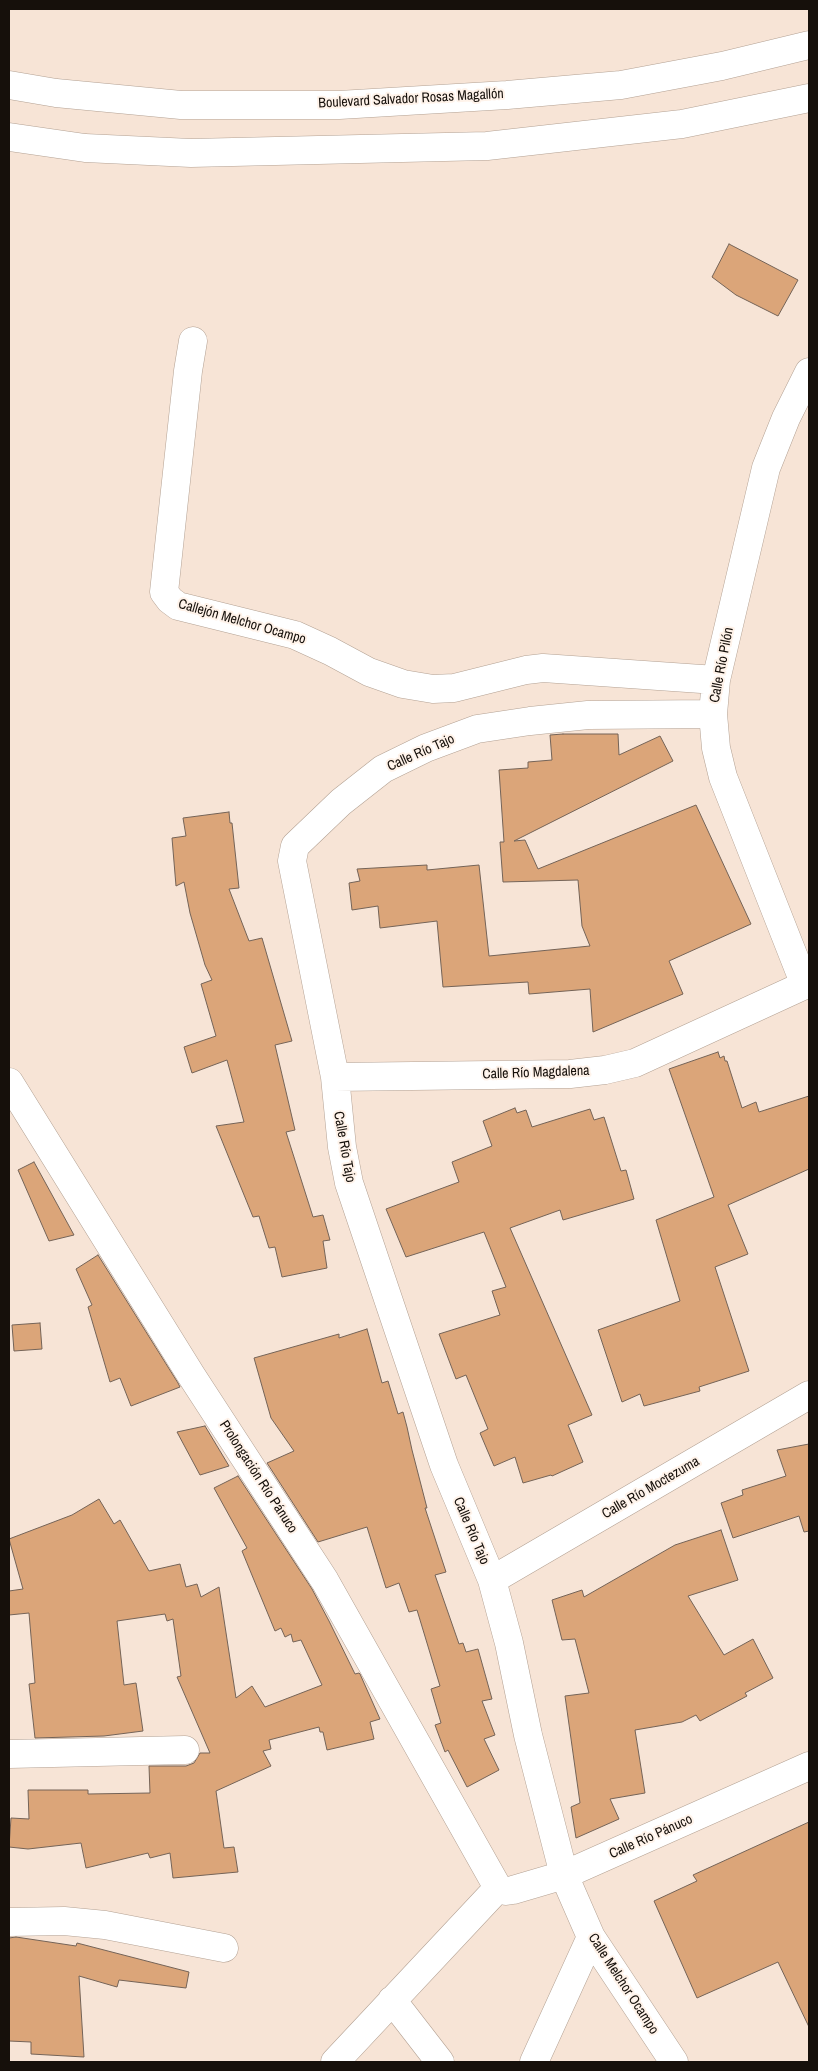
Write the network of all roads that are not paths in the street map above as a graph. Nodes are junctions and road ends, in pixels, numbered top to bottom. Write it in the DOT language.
graph roads {
  1 [pos="809,45"];
  2 [pos="9,84"];
  3 [pos="809,98"];
  4 [pos="16,142"];
  5 [pos="193,341"];
  6 [pos="809,372"];
  7 [pos="716,680"];
  8 [pos="713,714"];
  9 [pos="807,984"];
  10 [pos="335,1077"];
  11 [pos="9,1082"];
  12 [pos="809,1395"];
  13 [pos="492,1580"];
  14 [pos="185,1750"];
  15 [pos="9,1754"];
  16 [pos="809,1766"];
  17 [pos="564,1875"];
  18 [pos="495,1884"];
  19 [pos="9,1922"];
  20 [pos="591,1937"];
  21 [pos="224,1948"];
  22 [pos="392,2000"];
  23 [pos="335,2062"];
  24 [pos="440,2062"];
  25 [pos="534,2062"];
  26 [pos="674,2062"];
  1 -- 2 [label="main road, Boulevard Salvador Rosas Magallón"];
  3 -- 4 [label="main road"];
  5 -- 7 [label="main road, Callejón Melchor Ocampo"];
  6 -- 7 [label="main road, Calle Río Pilón"];
  7 -- 8 [label="main road, Calle Río Pilón"];
  8 -- 9 [label="main road, Calle Río Pilón"];
  8 -- 10 [label="main road, Calle Río Tajo"];
  9 -- 10 [label="main road, Calle Río Magdalena"];
  10 -- 13 [label="main road, Calle Río Tajo"];
  11 -- 18 [label="main road, Prolongación Río Pánuco"];
  12 -- 13 [label="main road, Calle Río Moctezuma"];
  13 -- 17 [label="main road, Calle Río Tajo"];
  14 -- 15 [label="main road"];
  16 -- 17 [label="main road, Calle Río Pánuco"];
  17 -- 18 [label="main road, Calle Río Pánuco"];
  17 -- 20 [label="main road, Calle Melchor Ocampo"];
  18 -- 22 [label="main road"];
  19 -- 21 [label="main road"];
  20 -- 25 [label="main road"];
  20 -- 26 [label="main road, Calle Melchor Ocampo"];
  22 -- 23 [label="main road"];
  22 -- 24 [label="main road"];
}
